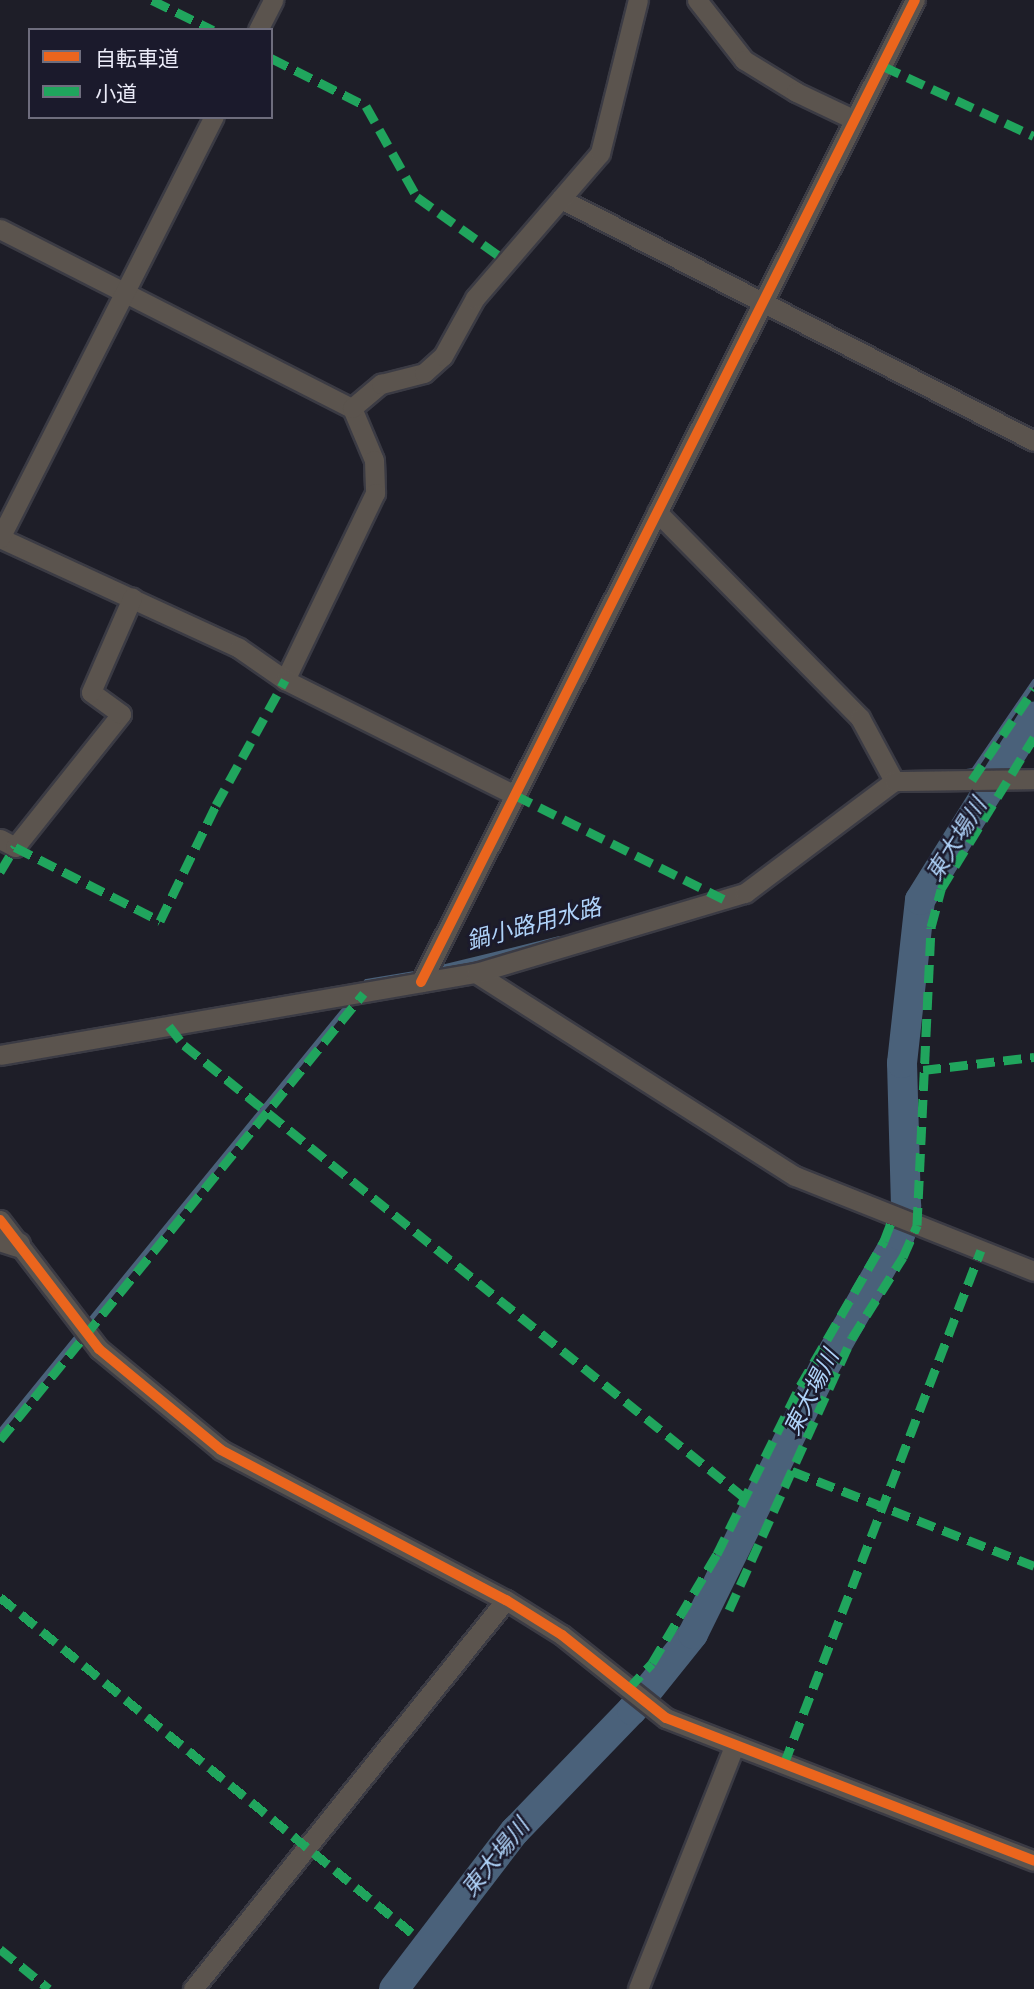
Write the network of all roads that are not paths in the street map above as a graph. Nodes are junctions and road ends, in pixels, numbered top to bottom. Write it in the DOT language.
graph roads {
  1 [pos="273,0"];
  2 [pos="639,0"];
  3 [pos="697,0"];
  4 [pos="915,0"];
  5 [pos="259,28"];
  6 [pos="213,119"];
  7 [pos="855,120"];
  8 [pos="561,199"];
  9 [pos="0,229"];
  10 [pos="126,290"];
  11 [pos="763,303"];
  12 [pos="352,408"];
  13 [pos="1034,441"];
  14 [pos="657,512"];
  15 [pos="0,538"];
  16 [pos="132,598"];
  17 [pos="285,680"];
  18 [pos="1034,779"];
  19 [pos="894,781"];
  20 [pos="515,795"];
  21 [pos="0,839"];
  22 [pos="476,973"];
  23 [pos="421,982"];
  24 [pos="0,1055"];
  25 [pos="0,1220"];
  26 [pos="9,1242"];
  27 [pos="1034,1271"];
  28 [pos="506,1600"];
  29 [pos="734,1746"];
  30 [pos="1034,1861"];
  31 [pos="193,1989"];
  32 [pos="638,1989"];
  1 -- 5 [label="street"];
  2 -- 8 [label="street"];
  3 -- 7 [label="street"];
  4 -- 7 [label="street"];
  6 -- 10 [label="street"];
  7 -- 11 [label="street"];
  8 -- 11 [label="street"];
  8 -- 12 [label="street"];
  9 -- 10 [label="street"];
  10 -- 12 [label="street"];
  10 -- 15 [label="street"];
  11 -- 13 [label="street"];
  11 -- 14 [label="street"];
  12 -- 17 [label="street"];
  14 -- 19 [label="street"];
  14 -- 20 [label="street"];
  15 -- 16 [label="street"];
  16 -- 17 [label="street"];
  16 -- 21 [label="street"];
  17 -- 20 [label="street"];
  18 -- 19 [label="street"];
  19 -- 22 [label="street"];
  20 -- 23 [label="street"];
  22 -- 23 [label="street"];
  22 -- 27 [label="street"];
  23 -- 24 [label="street"];
  25 -- 26 [label="street"];
  26 -- 28 [label="street"];
  28 -- 29 [label="street"];
  28 -- 31 [label="street"];
  29 -- 30 [label="street"];
  29 -- 32 [label="street"];
}
